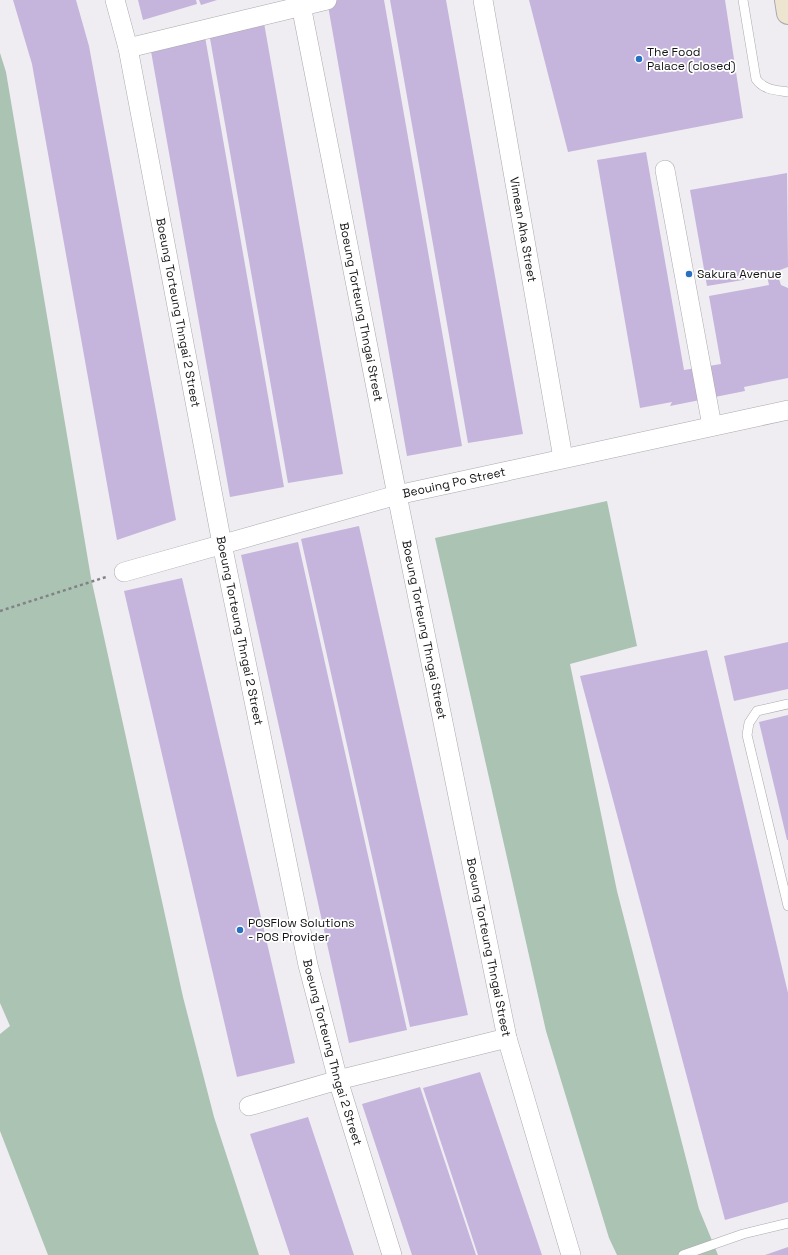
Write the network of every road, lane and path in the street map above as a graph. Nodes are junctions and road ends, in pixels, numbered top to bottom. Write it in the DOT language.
graph roads {
  1 [pos="114,0"];
  2 [pos="327,0"];
  3 [pos="483,0"];
  4 [pos="743,0"];
  5 [pos="786,0"];
  6 [pos="301,3"];
  7 [pos="788,13"];
  8 [pos="128,48"];
  9 [pos="788,92"];
  10 [pos="665,170"];
  11 [pos="788,410"];
  12 [pos="712,426"];
  13 [pos="563,458"];
  14 [pos="397,495"];
  15 [pos="222,544"];
  16 [pos="124,572"];
  17 [pos="0,611"];
  18 [pos="788,704"];
  19 [pos="788,906"];
  20 [pos="507,1038"];
  21 [pos="338,1080"];
  22 [pos="249,1106"];
  23 [pos="788,1223"];
  24 [pos="392,1255"];
  25 [pos="571,1255"];
  26 [pos="682,1255"];
  1 -- 8 [label="street, Boeung Torteung Thngai 2 Street"];
  2 -- 6 [label="street"];
  3 -- 13 [label="street, Vimean Aha Street"];
  4 -- 9 [label="lane"];
  5 -- 7 [label="street"];
  6 -- 8 [label="street"];
  6 -- 14 [label="street, Boeung Torteung Thngai Street"];
  8 -- 15 [label="street, Boeung Torteung Thngai 2 Street"];
  10 -- 12 [label="street"];
  11 -- 12 [label="street, Beouing Po Street"];
  12 -- 13 [label="street, Beouing Po Street"];
  13 -- 14 [label="street, Beouing Po Street"];
  14 -- 15 [label="street, Beouing Po Street"];
  14 -- 20 [label="street, Boeung Torteung Thngai Street"];
  15 -- 16 [label="street, Beouing Po Street"];
  15 -- 21 [label="street, Boeung Torteung Thngai 2 Street"];
  16 -- 17 [label="path"];
  18 -- 19 [label="lane"];
  20 -- 21 [label="street"];
  20 -- 25 [label="street, Boeung Torteung Thngai Street"];
  21 -- 22 [label="street"];
  21 -- 24 [label="street, Boeung Torteung Thngai 2 Street"];
  23 -- 26 [label="lane"];
}
